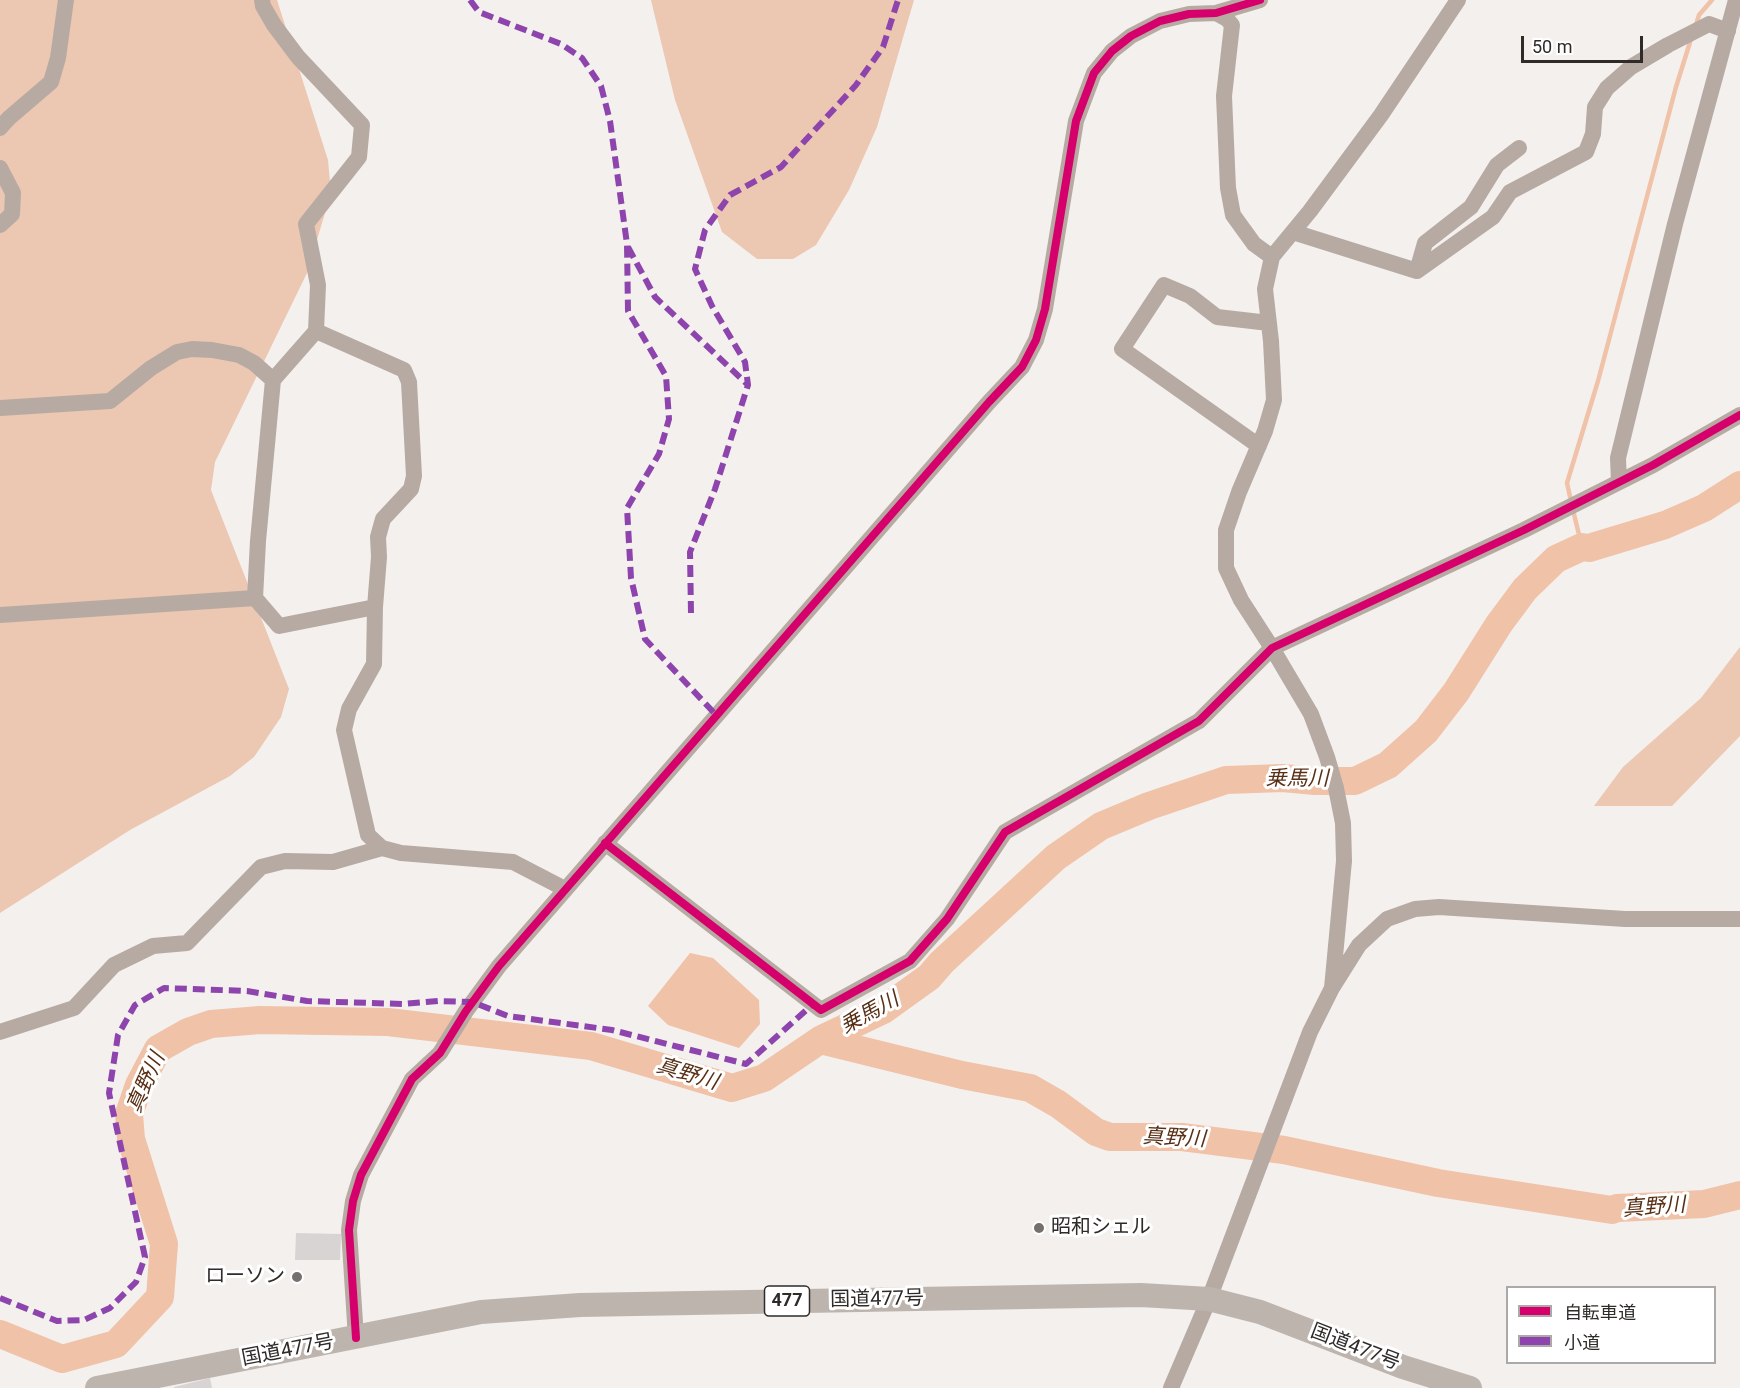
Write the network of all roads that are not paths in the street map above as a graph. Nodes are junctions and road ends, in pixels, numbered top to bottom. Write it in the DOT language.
graph roads {
  1 [pos="66,0"];
  2 [pos="262,0"];
  3 [pos="1260,0"];
  4 [pos="1458,0"];
  5 [pos="1736,0"];
  6 [pos="1216,13"];
  7 [pos="1728,31"];
  8 [pos="0,128"];
  9 [pos="1519,148"];
  10 [pos="0,168"];
  11 [pos="0,225"];
  12 [pos="1293,232"];
  13 [pos="1272,257"];
  14 [pos="1417,271"];
  15 [pos="1269,323"];
  16 [pos="316,331"];
  17 [pos="273,380"];
  18 [pos="0,408"];
  19 [pos="1740,415"];
  20 [pos="1259,446"];
  21 [pos="1619,482"];
  22 [pos="255,598"];
  23 [pos="375,608"];
  24 [pos="0,615"];
  25 [pos="1272,648"];
  26 [pos="605,843"];
  27 [pos="382,848"];
  28 [pos="565,889"];
  29 [pos="1740,919"];
  30 [pos="1332,988"];
  31 [pos="0,1032"];
  32 [pos="1209,1299"];
  33 [pos="356,1338"];
  34 [pos="98,1388"];
  35 [pos="1171,1388"];
  36 [pos="1470,1388"];
  1 -- 8 [label="street"];
  2 -- 16 [label="street"];
  3 -- 6 [label="street"];
  4 -- 12 [label="street"];
  5 -- 7 [label="street"];
  6 -- 13 [label="street"];
  6 -- 26 [label="street"];
  7 -- 14 [label="street"];
  7 -- 21 [label="street"];
  9 -- 14 [label="street"];
  10 -- 11 [label="street"];
  12 -- 13 [label="street"];
  12 -- 14 [label="street"];
  13 -- 15 [label="street"];
  15 -- 20 [label="street"];
  15 -- 20 [label="street"];
  16 -- 17 [label="street"];
  16 -- 23 [label="street"];
  17 -- 18 [label="street"];
  17 -- 22 [label="street"];
  19 -- 21 [label="street"];
  20 -- 25 [label="street"];
  21 -- 25 [label="street"];
  22 -- 23 [label="street"];
  22 -- 24 [label="street"];
  23 -- 27 [label="street"];
  25 -- 26 [label="street"];
  25 -- 30 [label="street"];
  26 -- 28 [label="street"];
  27 -- 28 [label="street"];
  27 -- 31 [label="street"];
  28 -- 33 [label="street"];
  29 -- 30 [label="street"];
  30 -- 32 [label="street"];
  32 -- 33 [label="highway, 国道477号 / 477"];
  32 -- 35 [label="street"];
  32 -- 36 [label="highway, 国道477号 / 477"];
  33 -- 34 [label="highway, 国道477号 / 477"];
}
